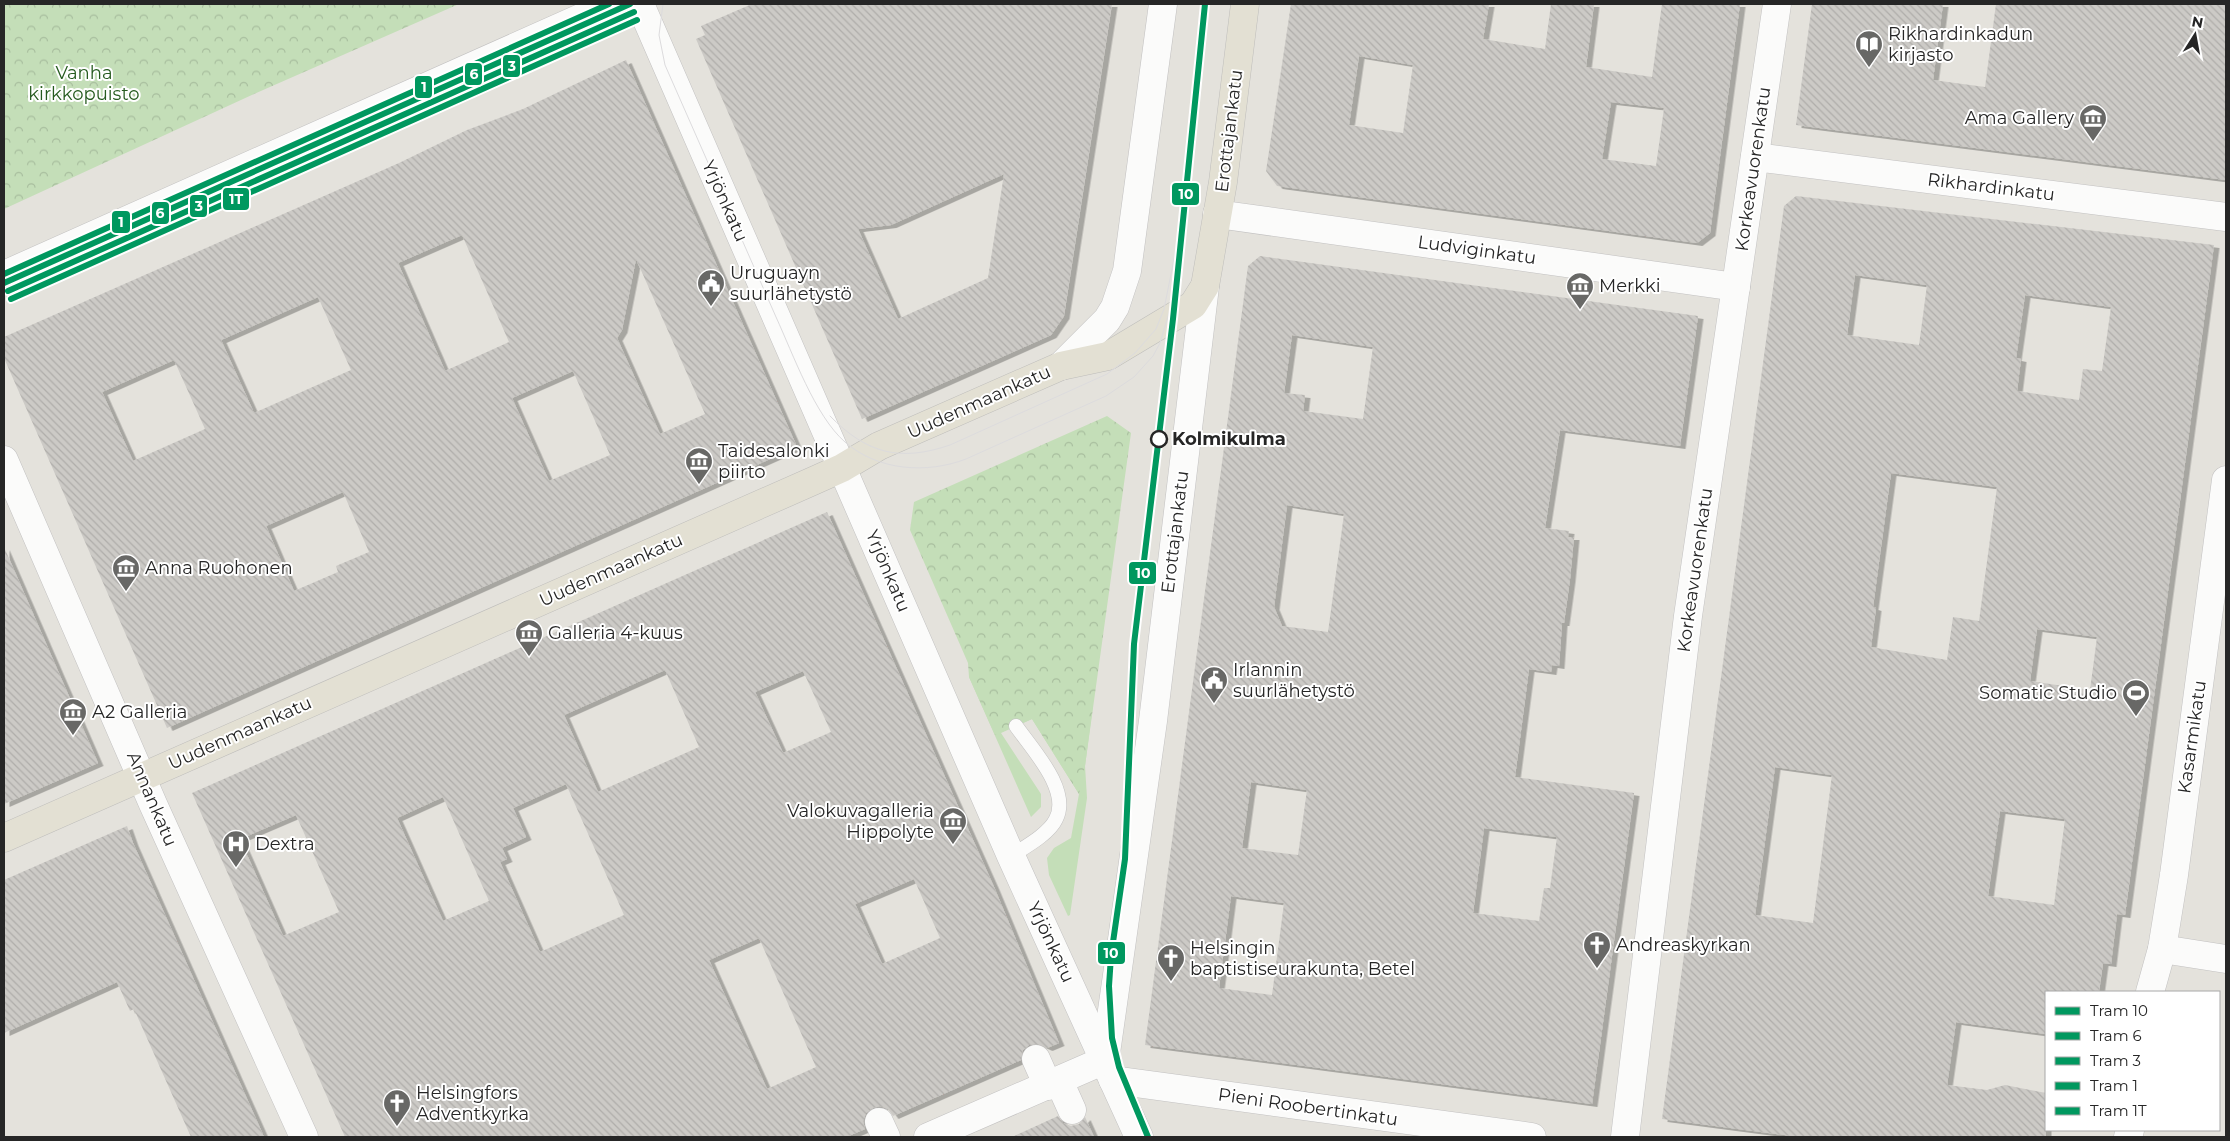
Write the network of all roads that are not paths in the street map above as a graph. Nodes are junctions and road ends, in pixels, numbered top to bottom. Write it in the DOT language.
graph roads {
  1 [pos="612,4"];
  2 [pos="640,4"];
  3 [pos="1163,4"];
  4 [pos="1245,4"];
  5 [pos="1777,4"];
  6 [pos="1755,157"];
  7 [pos="1217,214"];
  8 [pos="2226,217"];
  9 [pos="4,275"];
  10 [pos="1205,286"];
  11 [pos="1736,287"];
  12 [pos="1061,366"];
  13 [pos="4,460"];
  14 [pos="842,468"];
  15 [pos="2226,492"];
  16 [pos="1016,726"];
  17 [pos="142,778"];
  18 [pos="4,838"];
  19 [pos="1011,856"];
  20 [pos="2162,950"];
  21 [pos="2226,959"];
  22 [pos="2150,991"];
  23 [pos="1036,1059"];
  24 [pos="1081,1076"];
  25 [pos="1072,1110"];
  26 [pos="969,1129"];
  27 [pos="935,1136"];
  28 [pos="304,1137"];
  29 [pos="1139,1137"];
  30 [pos="1532,1137"];
  31 [pos="1625,1137"];
  1 -- 9 [label="street"];
  2 -- 14 [label="street, Yrjönkatu"];
  3 -- 12 [label="street"];
  4 -- 7 [label="main road, Erottajankatu"];
  5 -- 6 [label="street, Korkeavuorenkatu"];
  6 -- 8 [label="street, Rikhardinkatu"];
  6 -- 11 [label="street, Korkeavuorenkatu"];
  7 -- 10 [label="main road, Erottajankatu"];
  7 -- 11 [label="street, Ludviginkatu"];
  10 -- 12 [label="main road, Uudenmaankatu"];
  10 -- 24 [label="street, Erottajankatu"];
  11 -- 31 [label="street, Korkeavuorenkatu"];
  12 -- 14 [label="main road, Uudenmaankatu"];
  13 -- 17 [label="street, Annankatu"];
  14 -- 17 [label="main road, Uudenmaankatu"];
  14 -- 19 [label="street, Yrjönkatu"];
  15 -- 20 [label="street, Kasarmikatu"];
  16 -- 19 [label="lane"];
  17 -- 18 [label="main road, Uudenmaankatu"];
  17 -- 28 [label="street, Annankatu"];
  19 -- 24 [label="street, Yrjönkatu"];
  20 -- 21 [label="street"];
  20 -- 22 [label="street, Kasarmikatu"];
  23 -- 24 [label="street"];
  24 -- 25 [label="street"];
  24 -- 26 [label="street"];
  24 -- 29 [label="street, Yrjönkatu"];
  24 -- 30 [label="street, Pieni Roobertinkatu"];
  26 -- 27 [label="street"];
}
